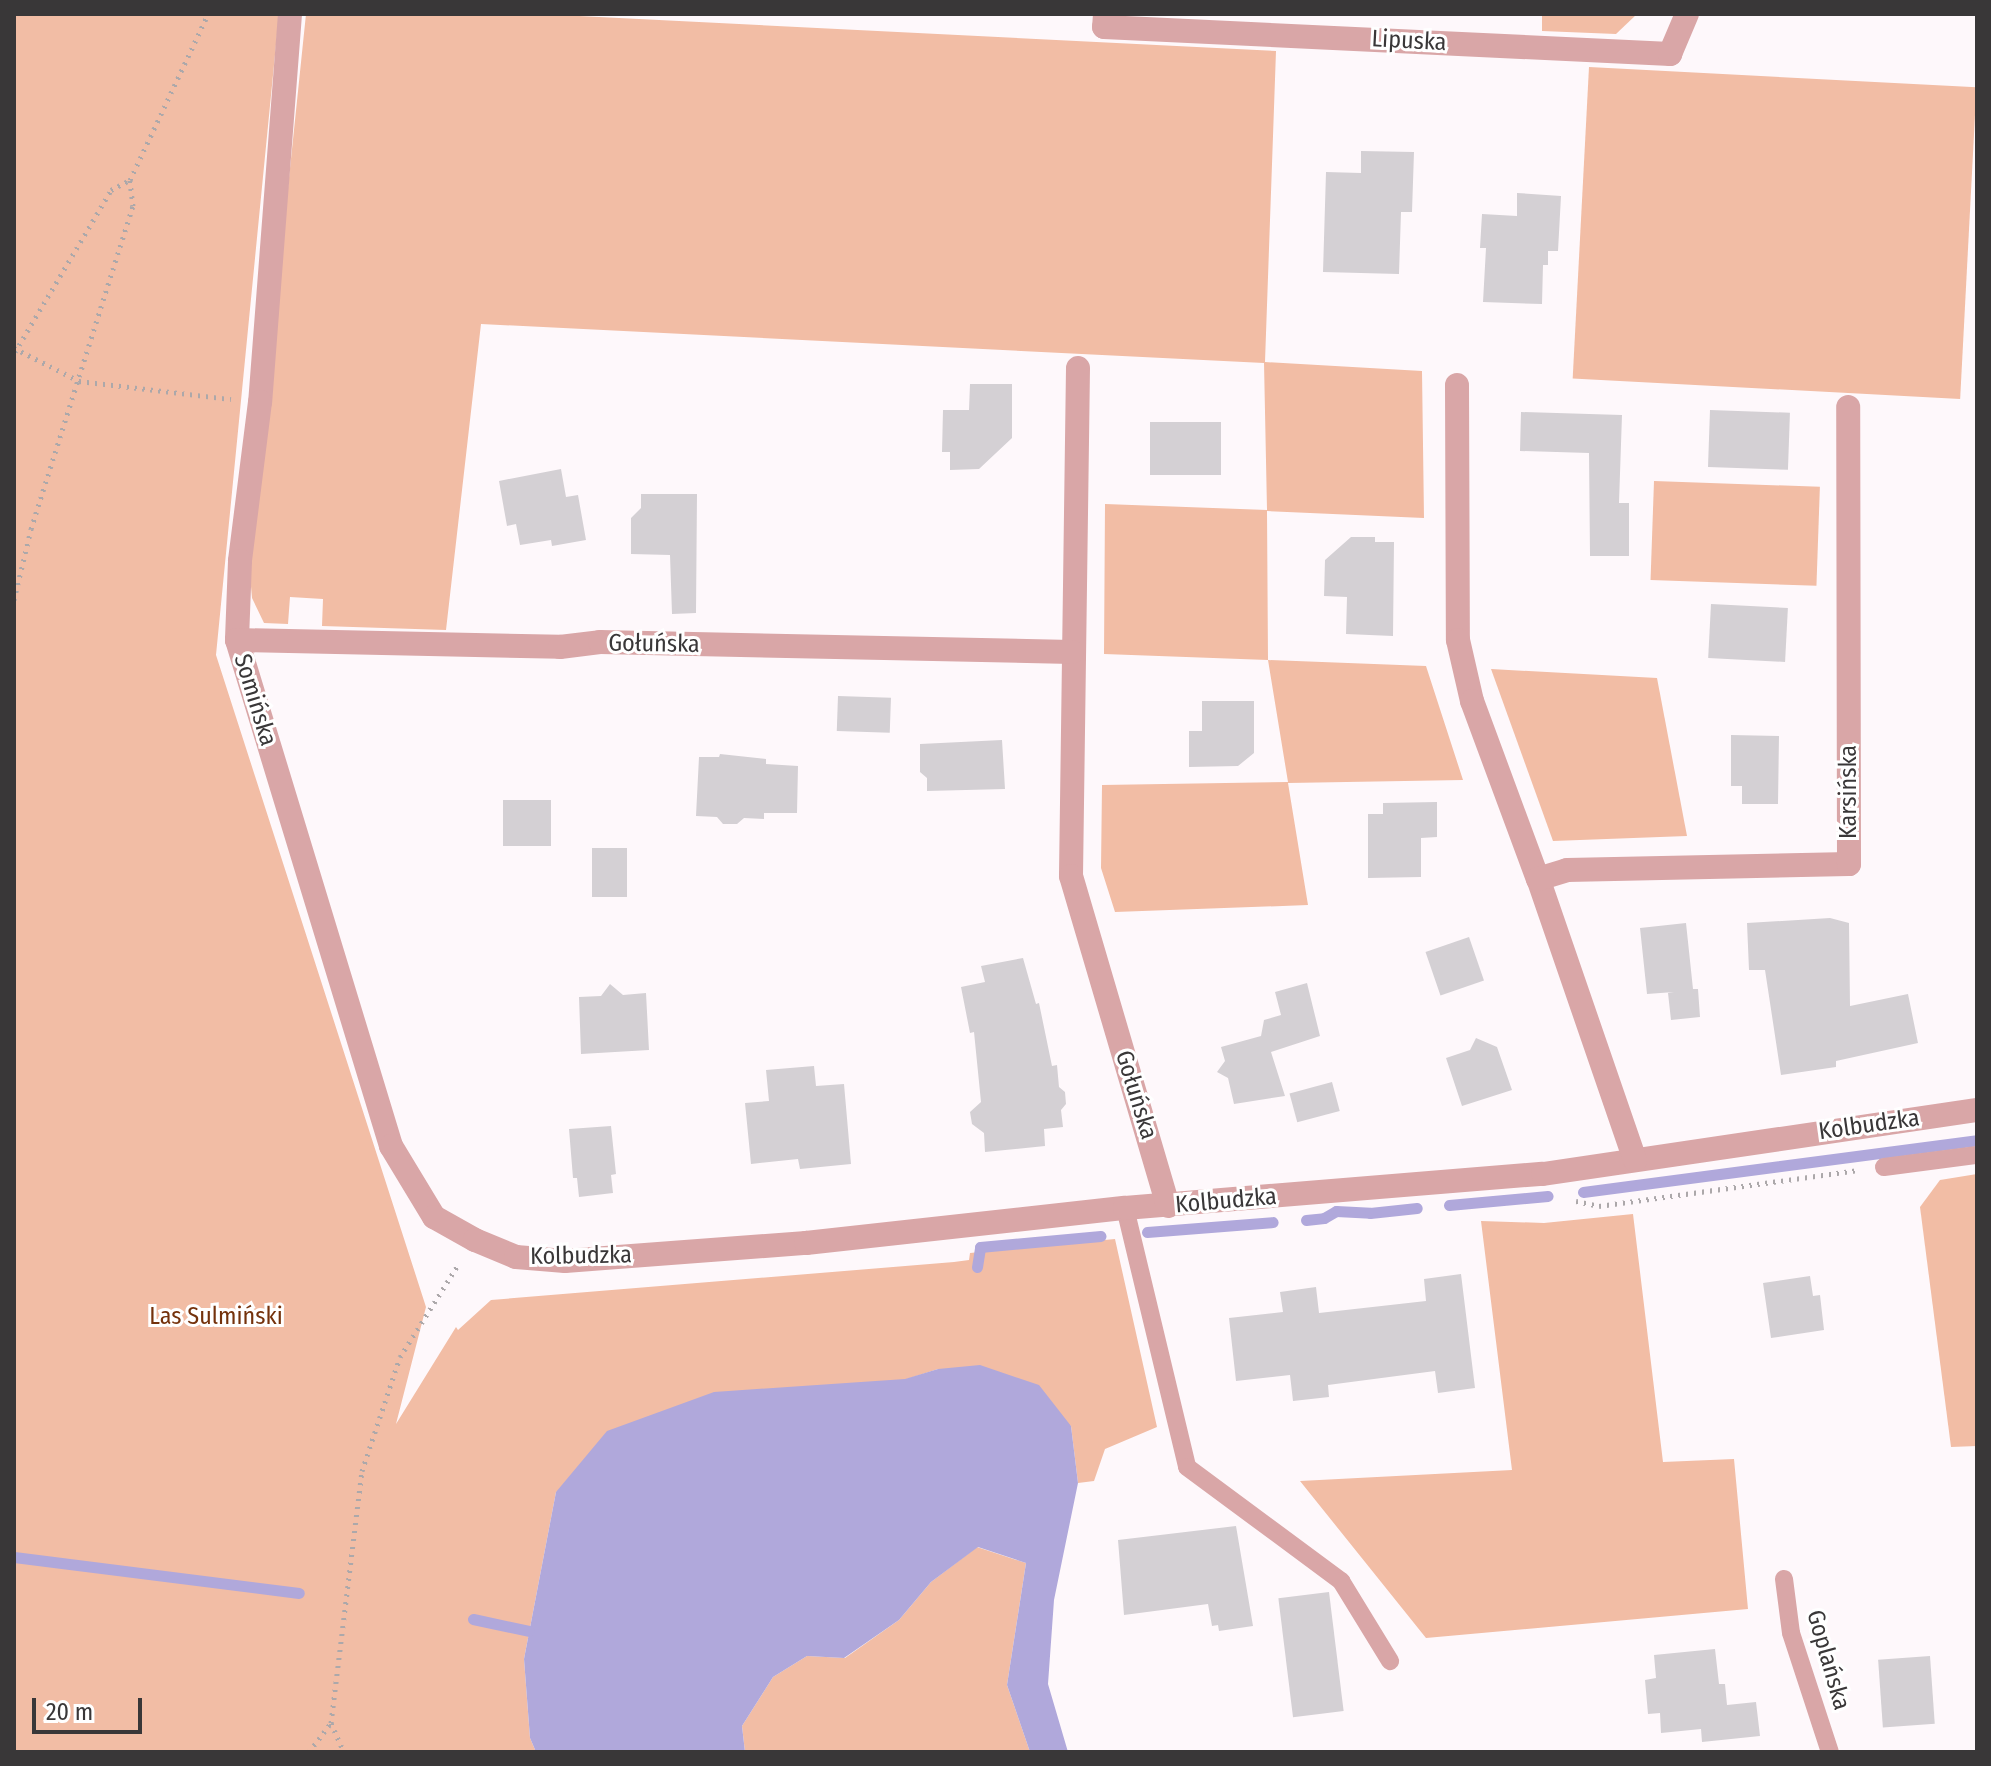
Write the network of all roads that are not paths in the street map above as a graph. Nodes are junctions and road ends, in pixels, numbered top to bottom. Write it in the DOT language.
graph roads {
  1 [pos="290,14"];
  2 [pos="1687,14"];
  3 [pos="1104,20"];
  4 [pos="1078,368"];
  5 [pos="1457,385"];
  6 [pos="1848,407"];
  7 [pos="237,640"];
  8 [pos="1072,652"];
  9 [pos="1538,879"];
  10 [pos="1977,1110"];
  11 [pos="1977,1155"];
  12 [pos="1635,1160"];
  13 [pos="1884,1167"];
  14 [pos="1168,1206"];
  15 [pos="1125,1208"];
  16 [pos="475,1240"];
  17 [pos="1784,1579"];
  18 [pos="1390,1661"];
  19 [pos="1830,1752"];
  1 -- 7 [label="street, Somińska"];
  2 -- 3 [label="street, Lipuska"];
  4 -- 8 [label="street, Gołuńska"];
  5 -- 9 [label="street"];
  6 -- 9 [label="street, Karsińska"];
  7 -- 8 [label="street, Gołuńska"];
  7 -- 16 [label="street, Somińska"];
  8 -- 14 [label="street, Gołuńska"];
  9 -- 12 [label="street"];
  10 -- 12 [label="street, Kolbudzka"];
  11 -- 13 [label="lane, Kolbudzka"];
  12 -- 14 [label="street, Kolbudzka"];
  14 -- 15 [label="street, Kolbudzka"];
  15 -- 16 [label="street, Kolbudzka"];
  15 -- 18 [label="lane"];
  17 -- 19 [label="lane, Goplańska"];
}
